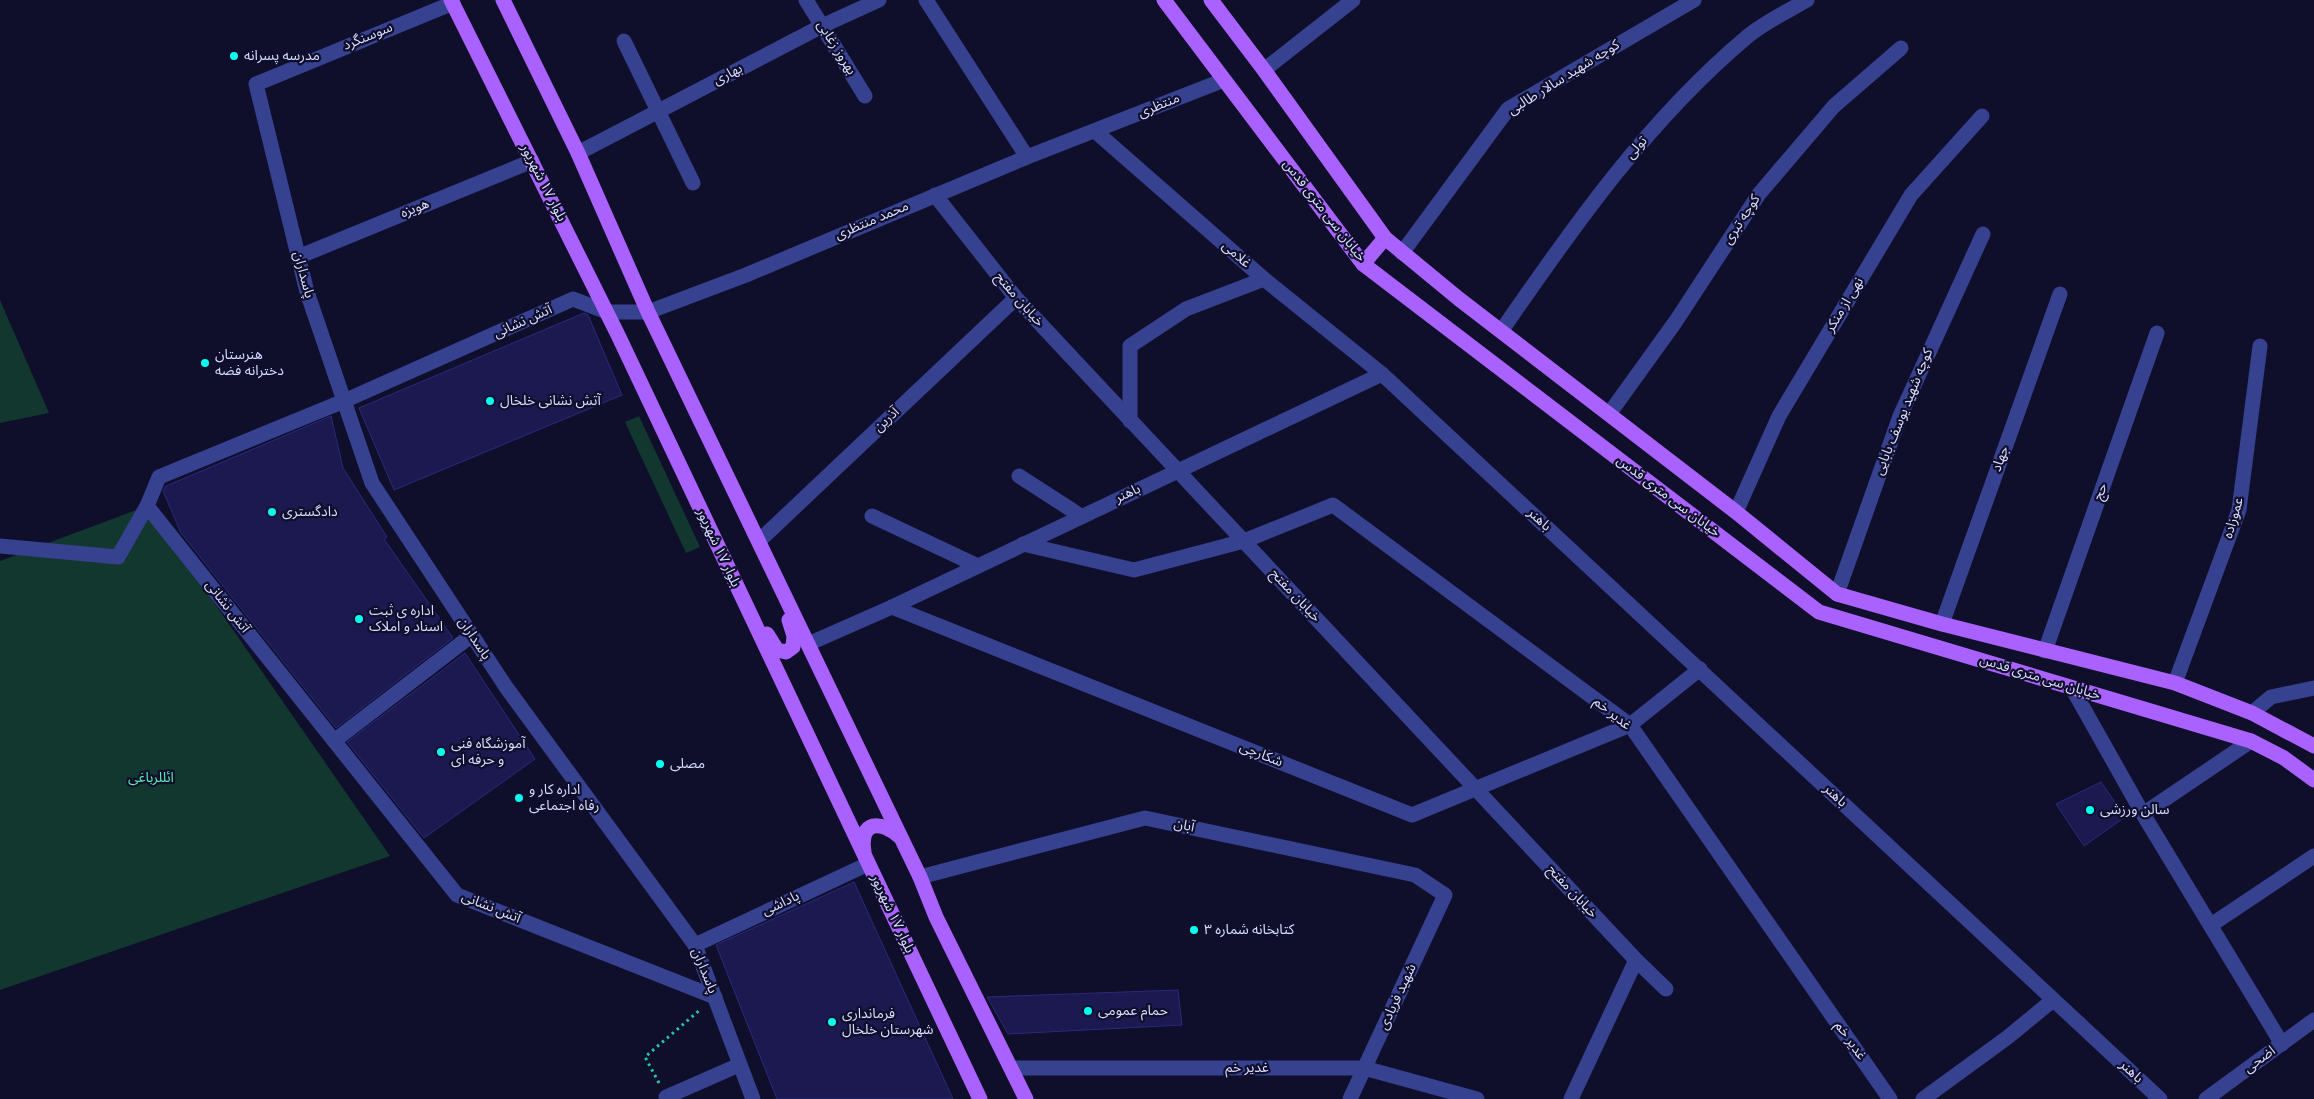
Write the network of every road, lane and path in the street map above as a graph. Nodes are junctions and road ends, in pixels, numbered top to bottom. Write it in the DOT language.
graph roads {
  1 [pos="503,0"];
  2 [pos="806,0"];
  3 [pos="879,0"];
  4 [pos="926,0"];
  5 [pos="1164,0"];
  6 [pos="1211,0"];
  7 [pos="1353,0"];
  8 [pos="1694,0"];
  9 [pos="1806,0"];
  10 [pos="452,1"];
  11 [pos="822,26"];
  12 [pos="624,42"];
  13 [pos="1901,48"];
  14 [pos="1264,70"];
  15 [pos="1224,80"];
  16 [pos="256,84"];
  17 [pos="865,96"];
  18 [pos="657,112"];
  19 [pos="1982,116"];
  20 [pos="1095,131"];
  21 [pos="578,153"];
  22 [pos="1027,157"];
  23 [pos="532,161"];
  24 [pos="693,183"];
  25 [pos="935,194"];
  26 [pos="1983,234"];
  27 [pos="1385,238"];
  28 [pos="1402,253"];
  29 [pos="298,257"];
  30 [pos="1363,264"];
  31 [pos="1264,279"];
  32 [pos="2060,294"];
  33 [pos="1016,298"];
  34 [pos="607,312"];
  35 [pos="648,312"];
  36 [pos="1502,330"];
  37 [pos="2157,333"];
  38 [pos="2260,346"];
  39 [pos="1382,374"];
  40 [pos="344,401"];
  41 [pos="1610,414"];
  42 [pos="1130,421"];
  43 [pos="1176,471"];
  44 [pos="1019,476"];
  45 [pos="147,506"];
  46 [pos="1736,512"];
  47 [pos="872,516"];
  48 [pos="1081,516"];
  49 [pos="759,541"];
  50 [pos="1244,541"];
  51 [pos="1023,544"];
  52 [pos="0,546"];
  53 [pos="978,566"];
  54 [pos="778,581"];
  55 [pos="737,589"];
  56 [pos="1837,594"];
  57 [pos="892,606"];
  58 [pos="1942,624"];
  59 [pos="472,635"];
  60 [pos="808,644"];
  61 [pos="2045,651"];
  62 [pos="1700,669"];
  63 [pos="2175,683"];
  64 [pos="2072,688"];
  65 [pos="2314,688"];
  66 [pos="2252,713"];
  67 [pos="1630,726"];
  68 [pos="334,741"];
  69 [pos="2251,741"];
  70 [pos="2314,746"];
  71 [pos="2314,780"];
  72 [pos="1475,789"];
  73 [pos="2143,814"];
  74 [pos="902,838"];
  75 [pos="2314,856"];
  76 [pos="866,860"];
  77 [pos="920,877"];
  78 [pos="1445,895"];
  79 [pos="2211,925"];
  80 [pos="695,945"];
  81 [pos="1636,960"];
  82 [pos="1666,989"];
  83 [pos="715,997"];
  84 [pos="2053,1000"];
  85 [pos="2314,1020"];
  86 [pos="2282,1044"];
  87 [pos="739,1066"];
  88 [pos="1012,1068"];
  89 [pos="1364,1068"];
  90 [pos="666,1097"];
  91 [pos="753,1099"];
  92 [pos="980,1099"];
  93 [pos="1026,1099"];
  94 [pos="1350,1099"];
  95 [pos="1477,1099"];
  96 [pos="1571,1099"];
  97 [pos="1890,1099"];
  98 [pos="1923,1099"];
  99 [pos="2160,1099"];
  100 [pos="2206,1099"];
  1 -- 21 [label="main road"];
  2 -- 11 [label="street, بهروز زغابی"];
  3 -- 11 [label="street, بهاری"];
  4 -- 22 [label="street"];
  5 -- 15 [label="main road, خیابان سی متری قدس"];
  6 -- 14 [label="main road, خیابان سی متری قدس"];
  7 -- 14 [label="street"];
  8 -- 28 [label="street, کوچه شهید سالار طالبی"];
  9 -- 36 [label="street, تولی"];
  10 -- 16 [label="street, سوسنگرد"];
  10 -- 23 [label="main road, بلوار ١٧ شهریور"];
  11 -- 17 [label="street, بهروز زغابی"];
  11 -- 18 [label="street, بهاری"];
  12 -- 18 [label="street"];
  13 -- 41 [label="street, کوچه تبری"];
  14 -- 27 [label="main road, خیابان سی متری قدس"];
  15 -- 20 [label="street, منتظری"];
  15 -- 30 [label="main road, خیابان سی متری قدس"];
  16 -- 29 [label="street, پاسداران"];
  18 -- 21 [label="street, بهاری"];
  18 -- 24 [label="street"];
  19 -- 46 [label="street, نهی از منکر"];
  20 -- 22 [label="street, محمد منتظری"];
  20 -- 31 [label="street, غلامی"];
  21 -- 35 [label="main road"];
  22 -- 25 [label="street, محمد منتظری"];
  23 -- 29 [label="street, هویزه"];
  23 -- 34 [label="main road, بلوار ١٧ شهریور"];
  25 -- 33 [label="street, خیابان مفتح"];
  25 -- 35 [label="street, محمد منتظری"];
  26 -- 56 [label="street, کوچه شهید یوسف بابایی"];
  27 -- 28 [label="main road, خیابان سی متری قدس"];
  27 -- 30 [label="main road"];
  28 -- 36 [label="main road, خیابان سی متری قدس"];
  29 -- 40 [label="street, پاسداران"];
  30 -- 64 [label="main road, خیابان سی متری قدس"];
  31 -- 39 [label="street, غلامی"];
  31 -- 42 [label="street"];
  32 -- 58 [label="street, جهاد"];
  33 -- 42 [label="street, خیابان مفتح"];
  33 -- 49 [label="street, آذرین"];
  34 -- 35 [label="street"];
  34 -- 40 [label="street, آتش نشانی"];
  34 -- 55 [label="main road, بلوار ١٧ شهریور"];
  35 -- 49 [label="main road"];
  36 -- 41 [label="main road, خیابان سی متری قدس"];
  37 -- 61 [label="street, حج"];
  38 -- 63 [label="street, عموزاده"];
  39 -- 43 [label="street, باهنر"];
  39 -- 62 [label="street, باهنر"];
  40 -- 45 [label="street, آتش نشانی"];
  40 -- 59 [label="street, پاسداران"];
  41 -- 46 [label="main road, خیابان سی متری قدس"];
  42 -- 43 [label="street, خیابان مفتح"];
  43 -- 48 [label="street, باهنر"];
  43 -- 50 [label="street, خیابان مفتح"];
  44 -- 48 [label="street"];
  45 -- 52 [label="street"];
  45 -- 68 [label="street, آتش نشانی"];
  46 -- 56 [label="main road, خیابان سی متری قدس"];
  47 -- 53 [label="street"];
  48 -- 51 [label="street, باهنر"];
  49 -- 54 [label="main road"];
  50 -- 51 [label="street"];
  50 -- 67 [label="street, غدیر خم"];
  50 -- 72 [label="street, خیابان مفتح"];
  51 -- 53 [label="street, باهنر"];
  53 -- 57 [label="street, باهنر"];
  54 -- 55 [label="main road"];
  54 -- 60 [label="main road"];
  55 -- 76 [label="main road, بلوار ١٧ شهریور"];
  56 -- 58 [label="main road, خیابان سی متری قدس"];
  57 -- 60 [label="street, باهنر"];
  57 -- 72 [label="street, شکارچی"];
  58 -- 61 [label="main road, خیابان سی متری قدس"];
  59 -- 68 [label="street"];
  59 -- 80 [label="street, پاسداران"];
  60 -- 74 [label="main road"];
  61 -- 63 [label="main road, خیابان سی متری قدس"];
  62 -- 67 [label="street, شکارچی"];
  62 -- 84 [label="street, باهنر"];
  63 -- 66 [label="main road, خیابان سی متری قدس"];
  64 -- 69 [label="main road, خیابان سی متری قدس"];
  64 -- 73 [label="street"];
  65 -- 66 [label="street"];
  66 -- 70 [label="main road, خیابان سی متری قدس"];
  67 -- 72 [label="street, شکارچی"];
  67 -- 97 [label="street, غدیر خم"];
  68 -- 83 [label="street, آتش نشانی"];
  69 -- 71 [label="main road, خیابان سی متری قدس"];
  69 -- 73 [label="street"];
  72 -- 81 [label="street, خیابان مفتح"];
  73 -- 79 [label="street"];
  74 -- 76 [label="main road"];
  74 -- 77 [label="main road"];
  75 -- 79 [label="street"];
  76 -- 80 [label="street, پاداشی"];
  76 -- 92 [label="main road, بلوار ١٧ شهریور"];
  77 -- 78 [label="street, آبان"];
  77 -- 88 [label="main road"];
  78 -- 89 [label="street, شهید فریادی"];
  79 -- 86 [label="street"];
  80 -- 83 [label="street, پاسداران"];
  81 -- 82 [label="street, خیابان مفتح"];
  81 -- 96 [label="street"];
  83 -- 87 [label="street, پاسداران"];
  83 -- 90 [label="path"];
  84 -- 98 [label="street"];
  84 -- 99 [label="street, باهنر"];
  85 -- 86 [label="street, اضحی"];
  86 -- 100 [label="street, اضحی"];
  87 -- 90 [label="street"];
  87 -- 91 [label="street, پاسداران"];
  88 -- 89 [label="street, غدیر خم"];
  88 -- 93 [label="main road"];
  89 -- 94 [label="street, شهید فریادی"];
  89 -- 95 [label="street, غدیر خم"];
}
